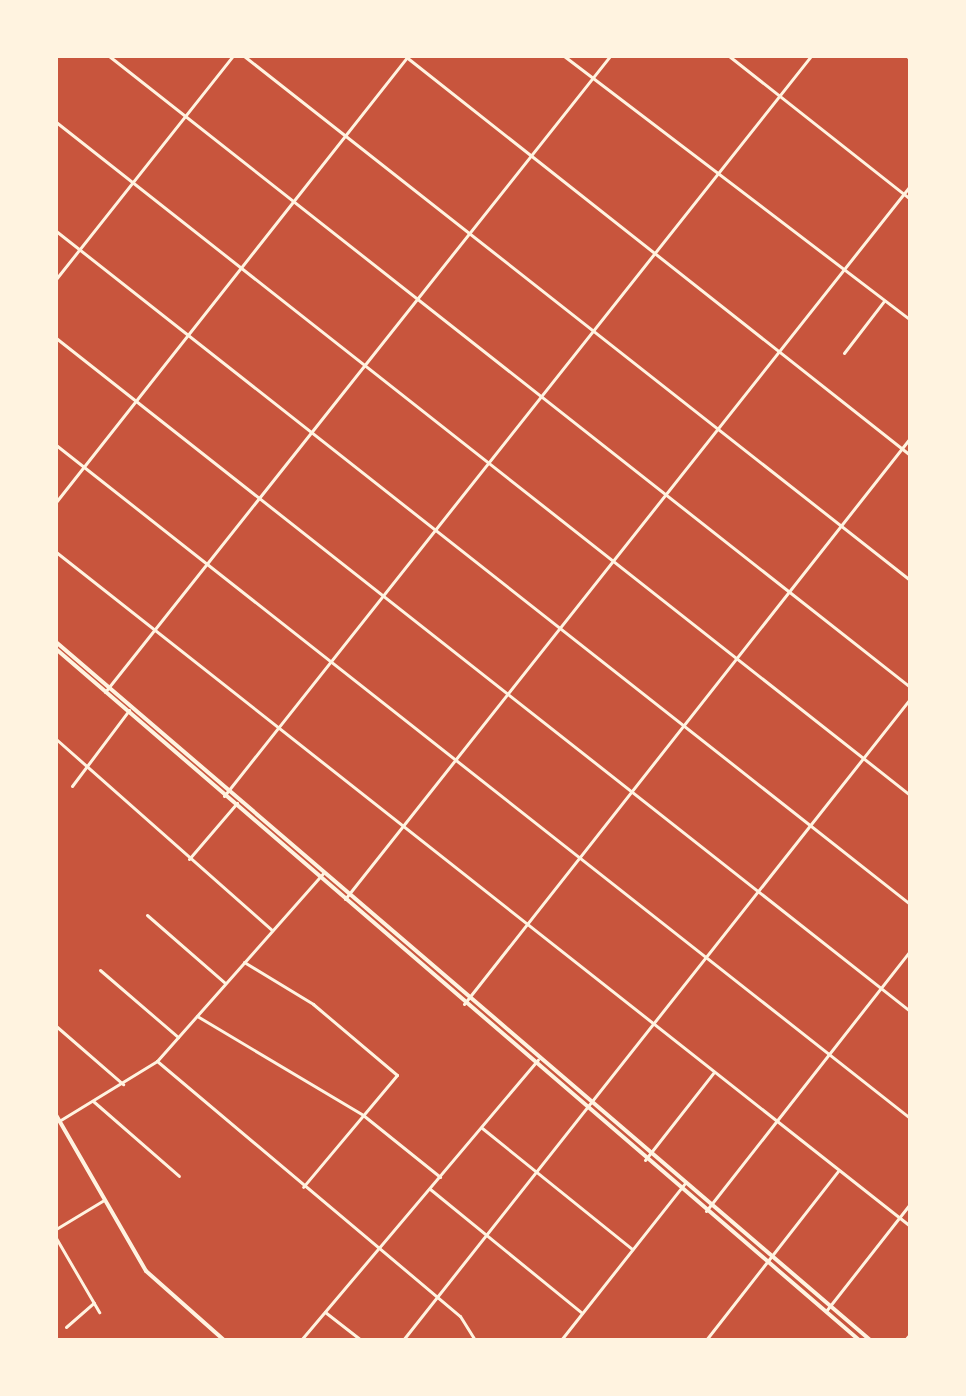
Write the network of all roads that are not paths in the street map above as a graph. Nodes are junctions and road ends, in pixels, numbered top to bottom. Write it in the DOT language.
graph roads {
  1 [pos="109,56"];
  2 [pos="233,56"];
  3 [pos="244,56"];
  4 [pos="407,56"];
  5 [pos="564,56"];
  6 [pos="610,56"];
  7 [pos="729,56"];
  8 [pos="811,56"];
  9 [pos="592,79"];
  10 [pos="779,96"];
  11 [pos="185,117"];
  12 [pos="56,122"];
  13 [pos="344,135"];
  14 [pos="531,155"];
  15 [pos="717,176"];
  16 [pos="132,183"];
  17 [pos="910,186"];
  18 [pos="904,194"];
  19 [pos="910,199"];
  20 [pos="294,202"];
  21 [pos="56,231"];
  22 [pos="469,233"];
  23 [pos="79,250"];
  24 [pos="655,254"];
  25 [pos="240,265"];
  26 [pos="843,271"];
  27 [pos="56,279"];
  28 [pos="417,299"];
  29 [pos="884,301"];
  30 [pos="910,320"];
  31 [pos="594,331"];
  32 [pos="189,334"];
  33 [pos="56,338"];
  34 [pos="779,351"];
  35 [pos="844,353"];
  36 [pos="364,365"];
  37 [pos="541,397"];
  38 [pos="134,401"];
  39 [pos="718,428"];
  40 [pos="312,431"];
  41 [pos="910,438"];
  42 [pos="56,445"];
  43 [pos="902,448"];
  44 [pos="910,455"];
  45 [pos="489,463"];
  46 [pos="84,467"];
  47 [pos="665,495"];
  48 [pos="261,497"];
  49 [pos="56,502"];
  50 [pos="842,526"];
  51 [pos="435,531"];
  52 [pos="56,552"];
  53 [pos="612,562"];
  54 [pos="207,563"];
  55 [pos="910,580"];
  56 [pos="789,592"];
  57 [pos="385,596"];
  58 [pos="560,628"];
  59 [pos="156,631"];
  60 [pos="56,642"];
  61 [pos="56,649"];
  62 [pos="738,659"];
  63 [pos="331,663"];
  64 [pos="910,687"];
  65 [pos="107,690"];
  66 [pos="508,693"];
  67 [pos="910,699"];
  68 [pos="129,710"];
  69 [pos="685,727"];
  70 [pos="279,728"];
  71 [pos="56,739"];
  72 [pos="864,758"];
  73 [pos="456,759"];
  74 [pos="82,768"];
  75 [pos="72,786"];
  76 [pos="229,791"];
  77 [pos="635,793"];
  78 [pos="910,795"];
  79 [pos="224,796"];
  80 [pos="240,800"];
  81 [pos="235,805"];
  82 [pos="810,824"];
  83 [pos="403,826"];
  84 [pos="189,859"];
  85 [pos="579,861"];
  86 [pos="322,874"];
  87 [pos="758,891"];
  88 [pos="349,894"];
  89 [pos="345,899"];
  90 [pos="910,904"];
  91 [pos="147,915"];
  92 [pos="529,925"];
  93 [pos="272,930"];
  94 [pos="910,951"];
  95 [pos="705,957"];
  96 [pos="244,962"];
  97 [pos="100,970"];
  98 [pos="225,983"];
  99 [pos="881,988"];
  100 [pos="466,1002"];
  101 [pos="910,1011"];
  102 [pos="197,1016"];
  103 [pos="653,1023"];
  104 [pos="56,1026"];
  105 [pos="178,1037"];
  106 [pos="830,1054"];
  107 [pos="538,1060"];
  108 [pos="157,1061"];
  109 [pos="533,1065"];
  110 [pos="714,1072"];
  111 [pos="123,1084"];
  112 [pos="93,1101"];
  113 [pos="588,1103"];
  114 [pos="584,1109"];
  115 [pos="363,1115"];
  116 [pos="910,1118"];
  117 [pos="57,1119"];
  118 [pos="776,1120"];
  119 [pos="482,1128"];
  120 [pos="649,1154"];
  121 [pos="645,1160"];
  122 [pos="535,1171"];
  123 [pos="838,1171"];
  124 [pos="179,1176"];
  125 [pos="440,1178"];
  126 [pos="684,1184"];
  127 [pos="303,1187"];
  128 [pos="430,1189"];
  129 [pos="680,1189"];
  130 [pos="105,1200"];
  131 [pos="910,1204"];
  132 [pos="710,1205"];
  133 [pos="706,1211"];
  134 [pos="900,1217"];
  135 [pos="910,1226"];
  136 [pos="56,1229"];
  137 [pos="486,1234"];
  138 [pos="56,1238"];
  139 [pos="632,1249"];
  140 [pos="378,1250"];
  141 [pos="770,1256"];
  142 [pos="766,1261"];
  143 [pos="436,1298"];
  144 [pos="94,1303"];
  145 [pos="828,1308"];
  146 [pos="99,1312"];
  147 [pos="325,1312"];
  148 [pos="582,1313"];
  149 [pos="66,1327"];
  150 [pos="910,1334"];
  151 [pos="224,1340"];
  152 [pos="301,1340"];
  153 [pos="361,1340"];
  154 [pos="403,1340"];
  155 [pos="475,1340"];
  156 [pos="561,1340"];
  157 [pos="706,1340"];
  158 [pos="859,1340"];
  159 [pos="870,1340"];
  160 [pos="905,1340"];
  1 -- 11 [label="street"];
  2 -- 11 [label="street"];
  3 -- 13 [label="street"];
  4 -- 13 [label="street"];
  4 -- 14 [label="street"];
  5 -- 9 [label="street"];
  6 -- 9 [label="street"];
  7 -- 10 [label="street"];
  8 -- 10 [label="street"];
  9 -- 14 [label="street"];
  9 -- 15 [label="street"];
  10 -- 15 [label="street"];
  10 -- 18 [label="street"];
  11 -- 16 [label="street"];
  11 -- 20 [label="street"];
  12 -- 16 [label="street"];
  13 -- 20 [label="street"];
  13 -- 22 [label="street"];
  14 -- 22 [label="street"];
  14 -- 24 [label="street"];
  15 -- 24 [label="street"];
  15 -- 26 [label="street"];
  16 -- 23 [label="street"];
  16 -- 25 [label="street"];
  17 -- 18 [label="street"];
  18 -- 19 [label="street"];
  18 -- 26 [label="street"];
  20 -- 25 [label="street"];
  20 -- 28 [label="street"];
  21 -- 23 [label="street"];
  22 -- 28 [label="street"];
  22 -- 31 [label="street"];
  23 -- 27 [label="street"];
  23 -- 32 [label="street"];
  24 -- 31 [label="street"];
  24 -- 34 [label="street"];
  25 -- 32 [label="street"];
  25 -- 36 [label="street"];
  26 -- 29 [label="street"];
  26 -- 34 [label="street"];
  28 -- 36 [label="street"];
  28 -- 37 [label="street"];
  29 -- 30 [label="street"];
  29 -- 35 [label="street"];
  31 -- 37 [label="street"];
  31 -- 39 [label="street"];
  32 -- 38 [label="street"];
  32 -- 40 [label="street"];
  33 -- 38 [label="street"];
  34 -- 39 [label="street"];
  34 -- 43 [label="street"];
  36 -- 40 [label="street"];
  36 -- 45 [label="street"];
  37 -- 45 [label="street"];
  37 -- 47 [label="street"];
  38 -- 46 [label="street"];
  38 -- 48 [label="street"];
  39 -- 47 [label="street"];
  39 -- 50 [label="street"];
  40 -- 48 [label="street"];
  40 -- 51 [label="street"];
  41 -- 43 [label="street"];
  42 -- 46 [label="street"];
  43 -- 44 [label="street"];
  43 -- 50 [label="street"];
  45 -- 51 [label="street"];
  45 -- 53 [label="street"];
  46 -- 49 [label="street"];
  46 -- 54 [label="street"];
  47 -- 53 [label="street"];
  47 -- 56 [label="street"];
  48 -- 54 [label="street"];
  48 -- 57 [label="street"];
  50 -- 55 [label="street"];
  50 -- 56 [label="street"];
  51 -- 57 [label="street"];
  51 -- 58 [label="street"];
  52 -- 59 [label="street"];
  53 -- 58 [label="street"];
  53 -- 62 [label="street"];
  54 -- 59 [label="street"];
  54 -- 63 [label="street"];
  56 -- 62 [label="street"];
  56 -- 64 [label="street"];
  57 -- 63 [label="street"];
  57 -- 66 [label="street"];
  58 -- 66 [label="street"];
  58 -- 69 [label="street"];
  59 -- 65 [label="street"];
  59 -- 70 [label="street"];
  60 -- 65 [label="main road"];
  61 -- 65 [label="main road"];
  62 -- 69 [label="street"];
  62 -- 72 [label="street"];
  63 -- 70 [label="street"];
  63 -- 73 [label="street"];
  65 -- 68 [label="main road"];
  66 -- 73 [label="street"];
  66 -- 77 [label="street"];
  67 -- 72 [label="street"];
  68 -- 74 [label="street"];
  68 -- 76 [label="main road"];
  68 -- 79 [label="main road"];
  69 -- 77 [label="street"];
  69 -- 82 [label="street"];
  70 -- 76 [label="street"];
  70 -- 83 [label="street"];
  71 -- 74 [label="street"];
  72 -- 78 [label="street"];
  72 -- 82 [label="street"];
  73 -- 83 [label="street"];
  73 -- 85 [label="street"];
  74 -- 75 [label="street"];
  74 -- 84 [label="street"];
  76 -- 79 [label="street"];
  76 -- 80 [label="main road"];
  77 -- 85 [label="street"];
  77 -- 87 [label="street"];
  79 -- 81 [label="main road"];
  80 -- 81 [label="street"];
  80 -- 86 [label="main road"];
  81 -- 84 [label="street"];
  81 -- 86 [label="main road"];
  82 -- 87 [label="street"];
  82 -- 90 [label="street"];
  83 -- 88 [label="street"];
  83 -- 92 [label="street"];
  84 -- 93 [label="street"];
  85 -- 92 [label="street"];
  85 -- 95 [label="street"];
  86 -- 88 [label="main road"];
  86 -- 89 [label="main road"];
  86 -- 93 [label="street"];
  87 -- 95 [label="street"];
  87 -- 99 [label="street"];
  88 -- 89 [label="street"];
  88 -- 100 [label="main road"];
  89 -- 100 [label="main road"];
  91 -- 98 [label="street"];
  92 -- 100 [label="street"];
  92 -- 103 [label="street"];
  93 -- 96 [label="street"];
  94 -- 99 [label="street"];
  95 -- 103 [label="street"];
  95 -- 106 [label="street"];
  96 -- 98 [label="street"];
  96 -- 115 [label="street"];
  97 -- 105 [label="street"];
  98 -- 102 [label="street"];
  99 -- 101 [label="street"];
  99 -- 106 [label="street"];
  100 -- 107 [label="main road"];
  100 -- 109 [label="main road"];
  102 -- 105 [label="street"];
  102 -- 115 [label="street"];
  103 -- 110 [label="street"];
  103 -- 113 [label="street"];
  104 -- 111 [label="street"];
  105 -- 108 [label="street"];
  106 -- 116 [label="street"];
  106 -- 118 [label="street"];
  107 -- 109 [label="street"];
  107 -- 113 [label="main road"];
  108 -- 111 [label="street"];
  108 -- 127 [label="street"];
  109 -- 114 [label="main road"];
  109 -- 119 [label="street"];
  110 -- 118 [label="street"];
  110 -- 120 [label="street"];
  111 -- 112 [label="street"];
  112 -- 117 [label="street"];
  112 -- 124 [label="street"];
  113 -- 114 [label="street"];
  113 -- 120 [label="main road"];
  114 -- 121 [label="main road"];
  114 -- 122 [label="street"];
  115 -- 125 [label="street"];
  115 -- 127 [label="street"];
  117 -- 130 [label="main road"];
  118 -- 123 [label="street"];
  118 -- 132 [label="street"];
  119 -- 122 [label="street"];
  119 -- 125 [label="street"];
  120 -- 121 [label="street"];
  120 -- 126 [label="main road"];
  121 -- 129 [label="main road"];
  122 -- 137 [label="street"];
  122 -- 139 [label="street"];
  123 -- 134 [label="street"];
  123 -- 141 [label="street"];
  125 -- 128 [label="street"];
  126 -- 129 [label="street"];
  126 -- 132 [label="main road"];
  127 -- 140 [label="street"];
  128 -- 137 [label="street"];
  128 -- 140 [label="street"];
  129 -- 133 [label="main road"];
  129 -- 139 [label="street"];
  130 -- 136 [label="street"];
  130 -- 151 [label="main road"];
  131 -- 134 [label="street"];
  132 -- 133 [label="street"];
  132 -- 141 [label="main road"];
  133 -- 142 [label="main road"];
  134 -- 135 [label="street"];
  134 -- 145 [label="street"];
  137 -- 143 [label="street"];
  137 -- 148 [label="street"];
  138 -- 144 [label="street"];
  139 -- 148 [label="street"];
  140 -- 143 [label="street"];
  140 -- 147 [label="street"];
  141 -- 142 [label="street"];
  141 -- 145 [label="main road"];
  142 -- 145 [label="main road"];
  142 -- 157 [label="street"];
  143 -- 154 [label="street"];
  143 -- 155 [label="street"];
  144 -- 146 [label="street"];
  144 -- 149 [label="street"];
  145 -- 158 [label="main road"];
  145 -- 159 [label="main road"];
  147 -- 152 [label="street"];
  147 -- 153 [label="street"];
  148 -- 156 [label="street"];
  150 -- 160 [label="street"];
}
